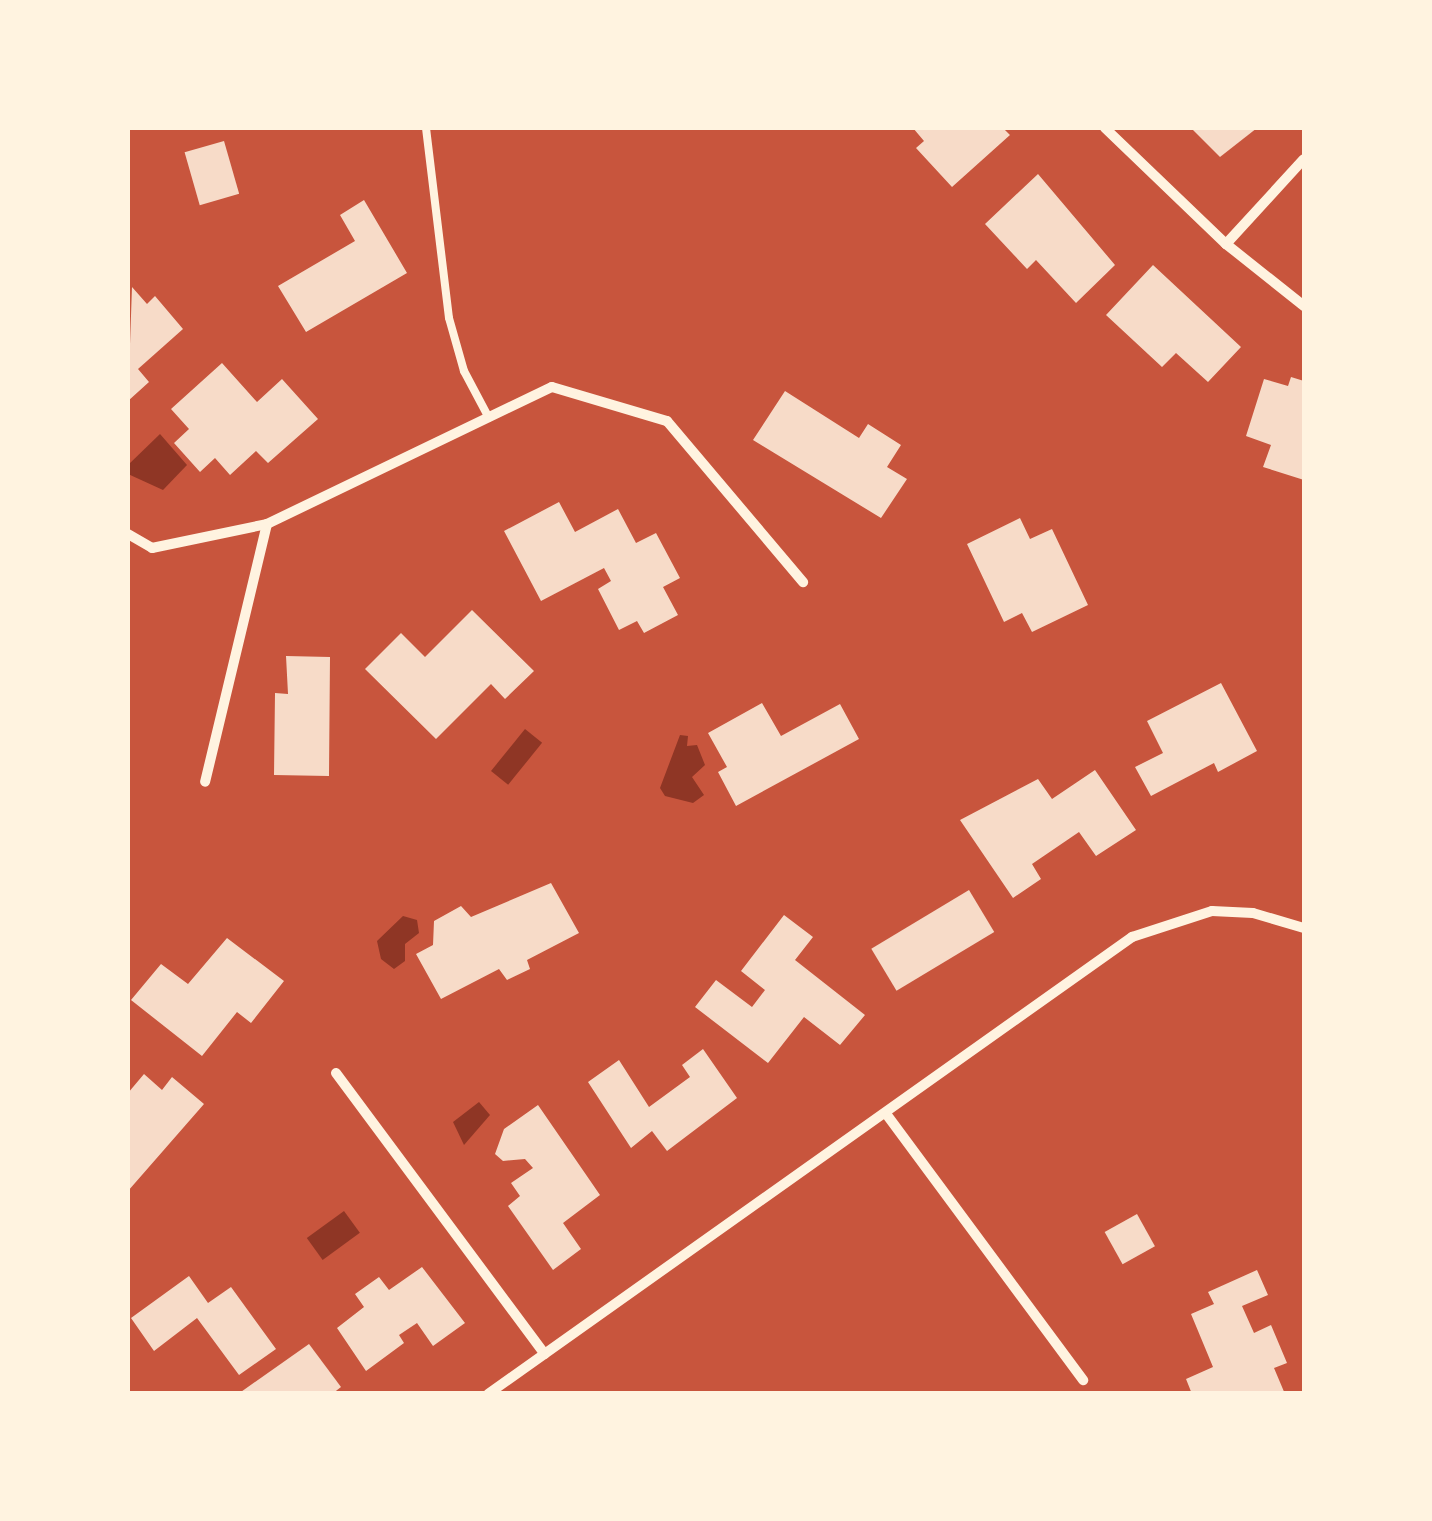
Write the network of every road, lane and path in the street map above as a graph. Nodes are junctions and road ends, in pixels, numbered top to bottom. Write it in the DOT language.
graph roads {
  1 [pos="426,128"];
  2 [pos="1105,128"];
  3 [pos="1304,159"];
  4 [pos="1226,244"];
  5 [pos="1304,306"];
  6 [pos="489,418"];
  7 [pos="268,524"];
  8 [pos="128,534"];
  9 [pos="803,582"];
  10 [pos="205,782"];
  11 [pos="1304,928"];
  12 [pos="336,1073"];
  13 [pos="887,1115"];
  14 [pos="546,1354"];
  15 [pos="1083,1380"];
  16 [pos="488,1394"];
  1 -- 6 [label="lane"];
  2 -- 4 [label="street"];
  3 -- 4 [label="street"];
  4 -- 5 [label="street"];
  6 -- 7 [label="street"];
  6 -- 9 [label="street"];
  7 -- 8 [label="street"];
  7 -- 10 [label="street"];
  11 -- 13 [label="street"];
  12 -- 14 [label="street"];
  13 -- 14 [label="street"];
  13 -- 15 [label="street"];
  14 -- 16 [label="street"];
}
